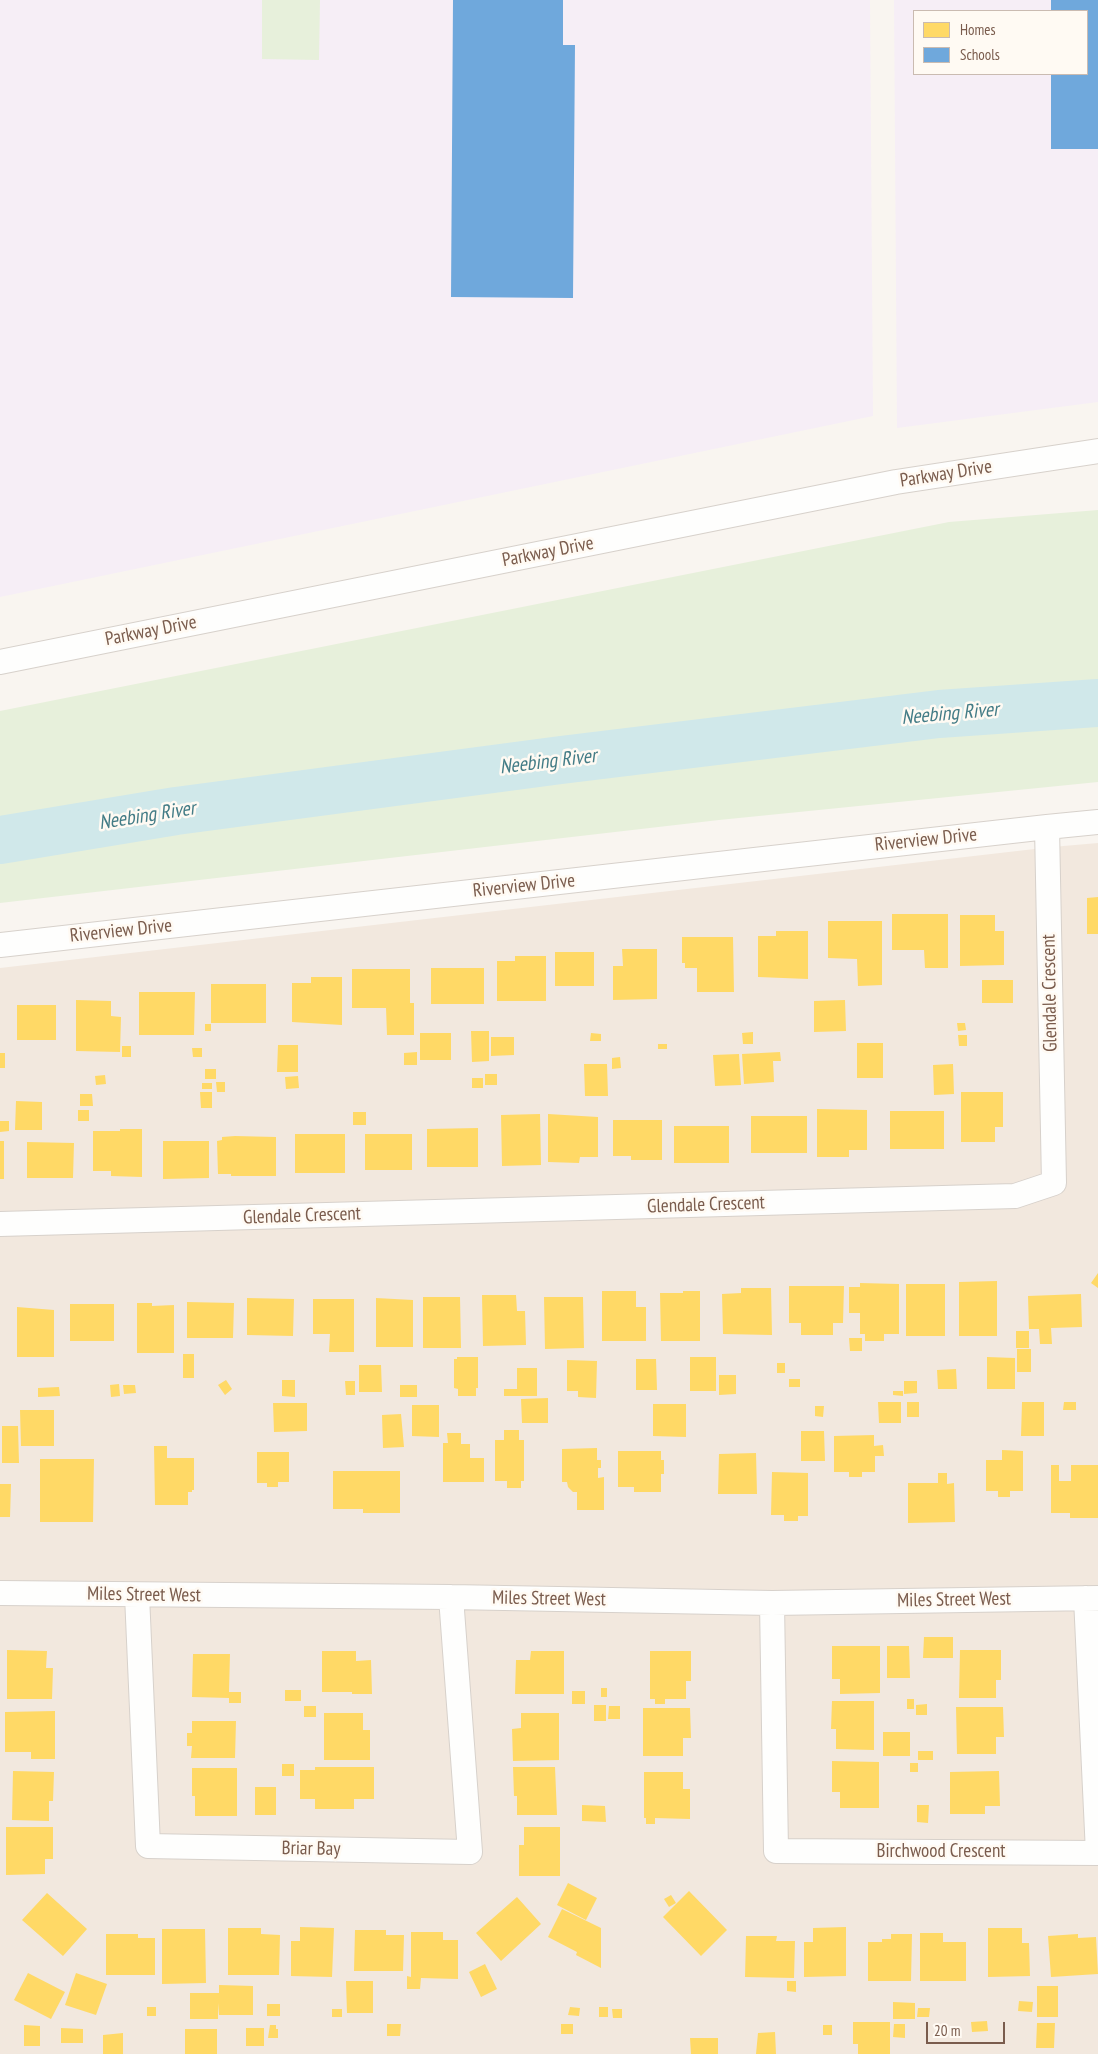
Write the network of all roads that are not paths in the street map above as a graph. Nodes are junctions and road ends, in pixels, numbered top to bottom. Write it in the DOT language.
graph roads {
  1 [pos="1098,451"];
  2 [pos="0,662"];
  3 [pos="1098,822"];
  4 [pos="1047,826"];
  5 [pos="0,945"];
  6 [pos="0,1224"];
  7 [pos="0,1593"];
  8 [pos="137,1595"];
  9 [pos="451,1597"];
  10 [pos="1092,1598"];
  11 [pos="772,1604"];
  1 -- 2 [label="street, Parkway Drive"];
  3 -- 4 [label="street, Riverview Drive"];
  4 -- 5 [label="street, Riverview Drive"];
  4 -- 6 [label="street, Glendale Crescent"];
  7 -- 8 [label="street, Miles Street West"];
  8 -- 9 [label="street, Miles Street West"];
  8 -- 9 [label="street, Briar Bay"];
  9 -- 11 [label="street, Miles Street West"];
  10 -- 11 [label="street, Miles Street West"];
  10 -- 11 [label="street, Birchwood Crescent"];
}
